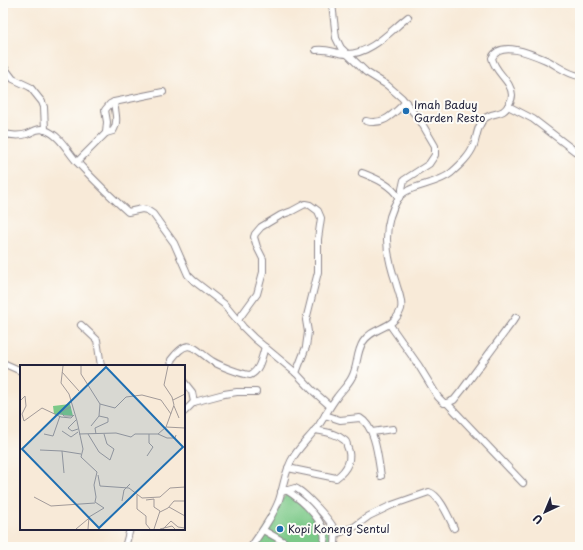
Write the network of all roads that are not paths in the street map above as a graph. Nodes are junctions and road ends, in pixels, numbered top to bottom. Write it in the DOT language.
graph roads {
  1 [pos="332,3"];
  2 [pos="408,17"];
  3 [pos="316,50"];
  4 [pos="347,54"];
  5 [pos="3,66"];
  6 [pos="580,76"];
  7 [pos="163,92"];
  8 [pos="114,102"];
  9 [pos="406,102"];
  10 [pos="508,106"];
  11 [pos="366,121"];
  12 [pos="45,130"];
  13 [pos="3,133"];
  14 [pos="106,133"];
  15 [pos="580,155"];
  16 [pos="77,162"];
  17 [pos="362,173"];
  18 [pos="400,196"];
  19 [pos="516,317"];
  20 [pos="238,320"];
  21 [pos="81,325"];
  22 [pos="390,325"];
  23 [pos="265,347"];
  24 [pos="3,363"];
  25 [pos="101,365"];
  26 [pos="172,365"];
  27 [pos="20,371"];
  28 [pos="296,373"];
  29 [pos="185,383"];
  30 [pos="256,392"];
  31 [pos="194,402"];
  32 [pos="447,403"];
  33 [pos="330,406"];
  34 [pos="185,411"];
  35 [pos="325,414"];
  36 [pos="393,429"];
  37 [pos="315,430"];
  38 [pos="372,432"];
  39 [pos="288,468"];
  40 [pos="381,476"];
  41 [pos="523,483"];
  42 [pos="284,491"];
  43 [pos="454,528"];
  44 [pos="130,530"];
  45 [pos="263,530"];
  46 [pos="336,534"];
  47 [pos="125,547"];
  48 [pos="251,547"];
  49 [pos="293,547"];
  50 [pos="322,547"];
  51 [pos="334,547"];
  1 -- 4 [label="street"];
  2 -- 4 [label="street"];
  3 -- 4 [label="street"];
  4 -- 9 [label="street"];
  5 -- 12 [label="street"];
  6 -- 10 [label="street"];
  7 -- 8 [label="street"];
  8 -- 14 [label="street"];
  8 -- 14 [label="street"];
  9 -- 11 [label="street"];
  9 -- 18 [label="street"];
  10 -- 15 [label="street"];
  10 -- 18 [label="street"];
  12 -- 13 [label="street"];
  12 -- 16 [label="street"];
  14 -- 16 [label="street"];
  16 -- 20 [label="street"];
  17 -- 18 [label="street"];
  18 -- 22 [label="street"];
  19 -- 32 [label="street"];
  20 -- 23 [label="street"];
  20 -- 28 [label="street"];
  21 -- 25 [label="street"];
  22 -- 32 [label="street"];
  22 -- 33 [label="street"];
  23 -- 26 [label="street"];
  23 -- 28 [label="street"];
  24 -- 27 [label="street"];
  28 -- 33 [label="street"];
  29 -- 31 [label="street"];
  30 -- 31 [label="street"];
  31 -- 34 [label="street"];
  32 -- 41 [label="street"];
  33 -- 35 [label="street"];
  35 -- 37 [label="street"];
  35 -- 38 [label="street"];
  36 -- 38 [label="street"];
  37 -- 39 [label="street"];
  37 -- 39 [label="street"];
  38 -- 40 [label="street"];
  39 -- 42 [label="street"];
  42 -- 45 [label="street"];
  42 -- 46 [label="street"];
  42 -- 50 [label="street"];
  43 -- 46 [label="street"];
  44 -- 47 [label="street"];
  45 -- 48 [label="street"];
  45 -- 49 [label="street"];
  46 -- 51 [label="street"];
}
